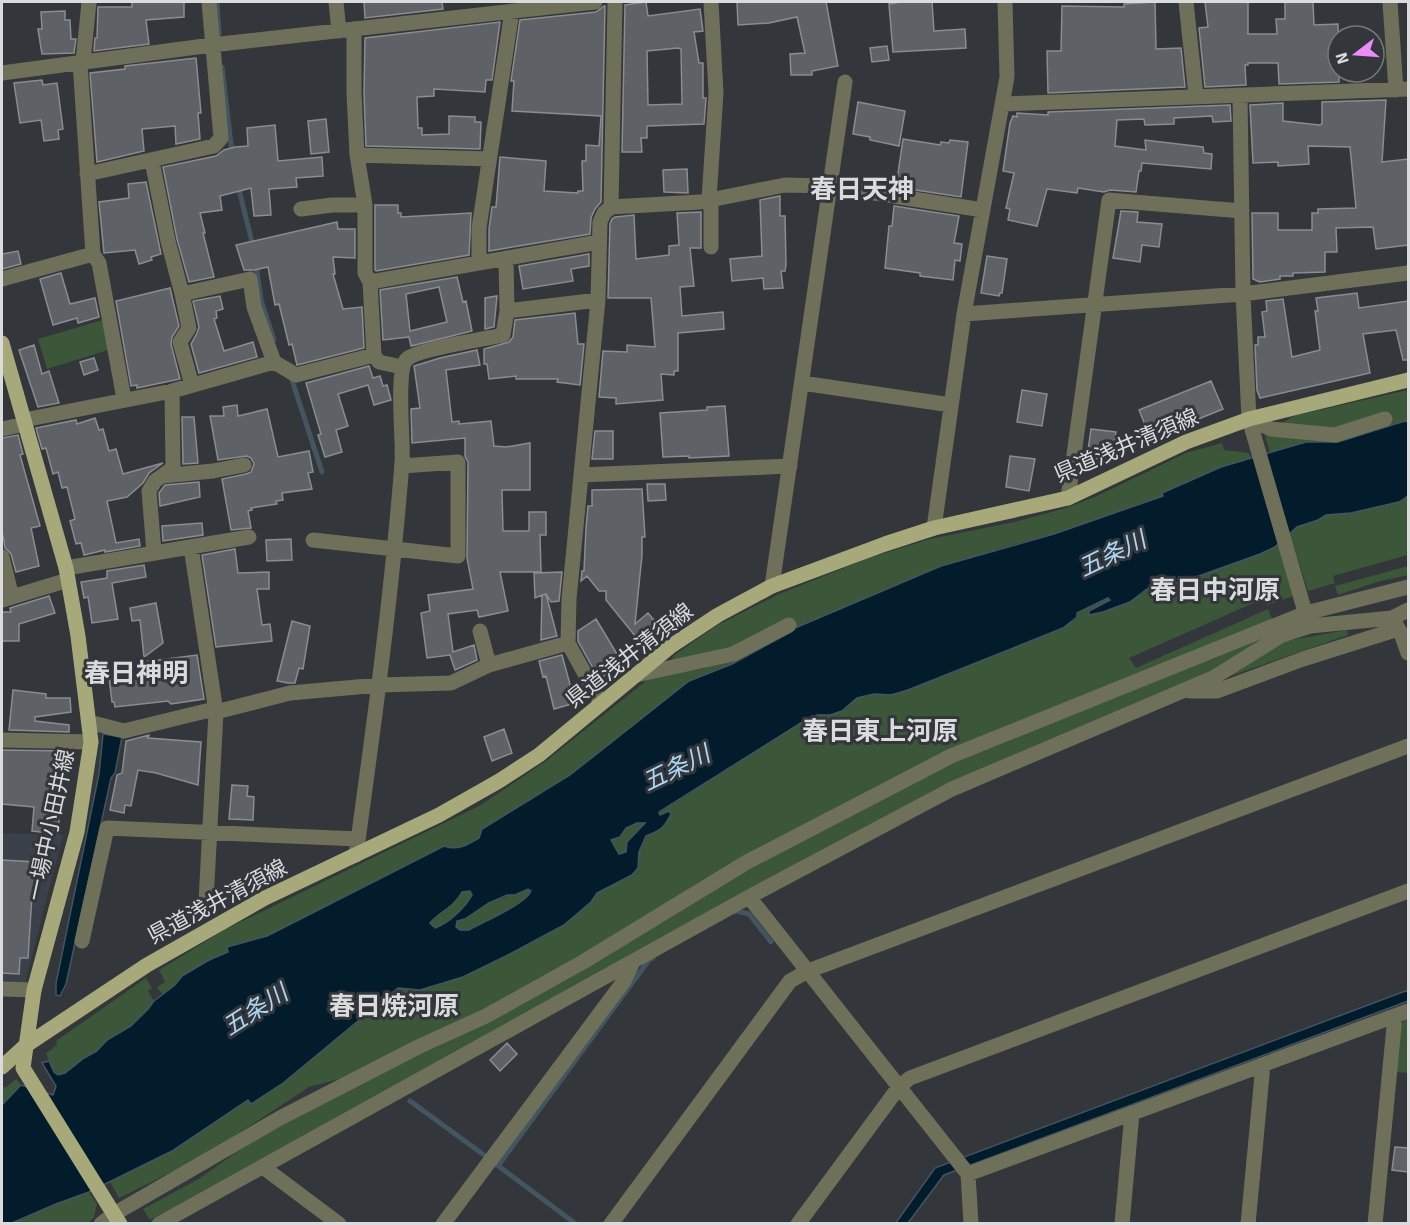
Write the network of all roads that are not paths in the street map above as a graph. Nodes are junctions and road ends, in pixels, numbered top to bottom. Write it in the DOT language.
graph roads {
  1 [pos="88,2"];
  2 [pos="208,2"];
  3 [pos="336,2"];
  4 [pos="592,2"];
  5 [pos="615,2"];
  6 [pos="711,2"];
  7 [pos="1005,2"];
  8 [pos="1186,2"];
  9 [pos="1390,2"];
  10 [pos="508,8"];
  11 [pos="346,30"];
  12 [pos="212,45"];
  13 [pos="81,63"];
  14 [pos="2,73"];
  15 [pos="845,82"];
  16 [pos="1402,89"];
  17 [pos="1240,95"];
  18 [pos="1196,96"];
  19 [pos="1002,104"];
  20 [pos="357,155"];
  21 [pos="489,159"];
  22 [pos="152,161"];
  23 [pos="87,174"];
  24 [pos="830,186"];
  25 [pos="710,199"];
  26 [pos="365,205"];
  27 [pos="611,207"];
  28 [pos="301,209"];
  29 [pos="983,210"];
  30 [pos="1242,211"];
  31 [pos="599,242"];
  32 [pos="711,247"];
  33 [pos="93,254"];
  34 [pos="506,258"];
  35 [pos="479,263"];
  36 [pos="1408,273"];
  37 [pos="2,279"];
  38 [pos="370,282"];
  39 [pos="182,294"];
  40 [pos="1243,294"];
  41 [pos="598,300"];
  42 [pos="1095,304"];
  43 [pos="507,310"];
  44 [pos="964,314"];
  45 [pos="2,343"];
  46 [pos="374,355"];
  47 [pos="274,362"];
  48 [pos="402,367"];
  49 [pos="1408,380"];
  50 [pos="802,382"];
  51 [pos="192,385"];
  52 [pos="172,391"];
  53 [pos="124,399"];
  54 [pos="951,405"];
  55 [pos="1384,419"];
  56 [pos="24,422"];
  57 [pos="1251,426"];
  58 [pos="2,429"];
  59 [pos="244,465"];
  60 [pos="402,466"];
  61 [pos="790,466"];
  62 [pos="582,475"];
  63 [pos="162,476"];
  64 [pos="1068,498"];
  65 [pos="934,528"];
  66 [pos="249,537"];
  67 [pos="313,540"];
  68 [pos="191,547"];
  69 [pos="394,549"];
  70 [pos="154,552"];
  71 [pos="2,557"];
  72 [pos="67,574"];
  73 [pos="772,586"];
  74 [pos="1408,587"];
  75 [pos="7,599"];
  76 [pos="1408,610"];
  77 [pos="1306,615"];
  78 [pos="1395,624"];
  79 [pos="789,625"];
  80 [pos="480,631"];
  81 [pos="568,643"];
  82 [pos="1408,653"];
  83 [pos="489,664"];
  84 [pos="636,675"];
  85 [pos="379,685"];
  86 [pos="1178,691"];
  87 [pos="601,703"];
  88 [pos="216,712"];
  89 [pos="89,722"];
  90 [pos="2,740"];
  91 [pos="91,741"];
  92 [pos="1408,746"];
  93 [pos="210,833"];
  94 [pos="358,839"];
  95 [pos="356,855"];
  96 [pos="1408,891"];
  97 [pos="749,897"];
  98 [pos="206,902"];
  99 [pos="82,941"];
  100 [pos="633,962"];
  101 [pos="808,971"];
  102 [pos="2,989"];
  103 [pos="34,990"];
  104 [pos="1402,1013"];
  105 [pos="25,1047"];
  106 [pos="1263,1065"];
  107 [pos="2,1067"];
  108 [pos="899,1087"];
  109 [pos="1132,1113"];
  110 [pos="263,1167"];
  111 [pos="966,1171"];
  112 [pos="114,1214"];
  113 [pos="101,1224"];
  114 [pos="159,1224"];
  115 [pos="339,1224"];
  116 [pos="443,1224"];
  117 [pos="611,1224"];
  118 [pos="798,1224"];
  119 [pos="971,1224"];
  120 [pos="1122,1224"];
  121 [pos="1248,1224"];
  122 [pos="1375,1224"];
  1 -- 13 [label="street"];
  2 -- 12 [label="street"];
  3 -- 11 [label="street"];
  4 -- 10 [label="street"];
  5 -- 27 [label="street"];
  6 -- 25 [label="street"];
  7 -- 19 [label="street"];
  8 -- 18 [label="street"];
  9 -- 16 [label="street"];
  10 -- 11 [label="street"];
  10 -- 21 [label="street"];
  11 -- 12 [label="street"];
  11 -- 20 [label="street"];
  12 -- 13 [label="street"];
  12 -- 22 [label="street"];
  13 -- 14 [label="street"];
  13 -- 23 [label="street"];
  15 -- 24 [label="street"];
  16 -- 17 [label="street"];
  17 -- 18 [label="street"];
  17 -- 30 [label="street"];
  18 -- 19 [label="street"];
  19 -- 29 [label="street"];
  20 -- 21 [label="street"];
  20 -- 26 [label="street"];
  21 -- 35 [label="street"];
  22 -- 23 [label="street"];
  22 -- 39 [label="street"];
  23 -- 33 [label="street"];
  24 -- 25 [label="street"];
  24 -- 29 [label="street"];
  24 -- 50 [label="street"];
  25 -- 27 [label="street"];
  25 -- 32 [label="street"];
  26 -- 28 [label="street"];
  26 -- 38 [label="street"];
  27 -- 31 [label="street"];
  29 -- 44 [label="street"];
  30 -- 40 [label="street"];
  30 -- 42 [label="street"];
  31 -- 34 [label="street"];
  31 -- 41 [label="street"];
  33 -- 37 [label="street"];
  33 -- 53 [label="street"];
  34 -- 35 [label="street"];
  34 -- 43 [label="street"];
  35 -- 38 [label="street"];
  36 -- 40 [label="street"];
  38 -- 46 [label="street"];
  39 -- 47 [label="street"];
  39 -- 51 [label="street"];
  40 -- 42 [label="street"];
  40 -- 57 [label="street"];
  41 -- 43 [label="street"];
  41 -- 62 [label="street"];
  42 -- 44 [label="street"];
  42 -- 64 [label="street"];
  43 -- 48 [label="street"];
  44 -- 54 [label="street"];
  45 -- 56 [label="main road, 一場中小田井線"];
  46 -- 47 [label="street"];
  46 -- 48 [label="street"];
  47 -- 51 [label="street"];
  48 -- 60 [label="street"];
  49 -- 57 [label="main road, 県道浅井清須線"];
  50 -- 54 [label="street"];
  50 -- 61 [label="street"];
  51 -- 52 [label="street"];
  52 -- 53 [label="street"];
  52 -- 63 [label="street"];
  53 -- 56 [label="street"];
  54 -- 65 [label="street"];
  55 -- 57 [label="street"];
  56 -- 58 [label="street"];
  56 -- 72 [label="main road, 一場中小田井線"];
  57 -- 64 [label="main road, 県道浅井清須線"];
  57 -- 77 [label="street"];
  59 -- 63 [label="street"];
  60 -- 69 [label="street"];
  60 -- 69 [label="street"];
  61 -- 62 [label="street"];
  61 -- 73 [label="street"];
  62 -- 81 [label="street"];
  63 -- 70 [label="street"];
  64 -- 65 [label="main road, 県道浅井清須線"];
  65 -- 73 [label="main road, 県道浅井清須線"];
  66 -- 68 [label="street"];
  67 -- 69 [label="street"];
  68 -- 70 [label="street"];
  68 -- 88 [label="street"];
  69 -- 85 [label="street"];
  70 -- 72 [label="street"];
  71 -- 75 [label="street"];
  72 -- 75 [label="street"];
  72 -- 89 [label="main road, 一場中小田井線"];
  73 -- 84 [label="main road, 県道浅井清須線"];
  74 -- 77 [label="street"];
  76 -- 78 [label="street"];
  77 -- 78 [label="street"];
  77 -- 86 [label="street"];
  77 -- 112 [label="street"];
  78 -- 82 [label="street"];
  78 -- 86 [label="street"];
  79 -- 84 [label="street"];
  80 -- 83 [label="street"];
  81 -- 83 [label="street"];
  81 -- 87 [label="street"];
  83 -- 85 [label="street"];
  84 -- 87 [label="main road, 県道浅井清須線"];
  85 -- 88 [label="street"];
  85 -- 94 [label="street"];
  86 -- 97 [label="street"];
  87 -- 95 [label="main road, 県道浅井清須線"];
  88 -- 89 [label="street"];
  88 -- 93 [label="street"];
  89 -- 91 [label="main road, 一場中小田井線"];
  90 -- 91 [label="street"];
  91 -- 103 [label="main road, 一場中小田井線"];
  92 -- 101 [label="street"];
  93 -- 94 [label="street"];
  93 -- 98 [label="street"];
  93 -- 99 [label="street"];
  94 -- 95 [label="street"];
  95 -- 105 [label="main road, 県道浅井清須線"];
  96 -- 108 [label="street"];
  97 -- 100 [label="street"];
  97 -- 101 [label="street"];
  100 -- 110 [label="street"];
  100 -- 116 [label="street"];
  101 -- 108 [label="street"];
  101 -- 117 [label="street"];
  102 -- 103 [label="street"];
  103 -- 105 [label="main road, 一場中小田井線"];
  104 -- 106 [label="street"];
  104 -- 122 [label="street"];
  105 -- 107 [label="main road, 県道浅井清須線"];
  105 -- 112 [label="main road, 一場中小田井線"];
  106 -- 109 [label="street"];
  106 -- 121 [label="street"];
  108 -- 111 [label="street"];
  108 -- 118 [label="street"];
  109 -- 111 [label="street"];
  109 -- 120 [label="street"];
  110 -- 114 [label="street"];
  110 -- 115 [label="street"];
  111 -- 119 [label="street"];
  112 -- 113 [label="street"];
}
